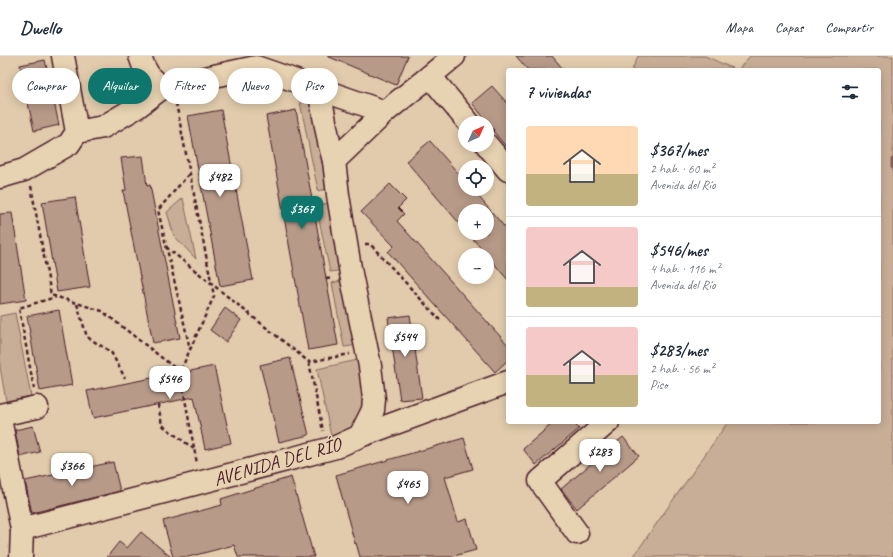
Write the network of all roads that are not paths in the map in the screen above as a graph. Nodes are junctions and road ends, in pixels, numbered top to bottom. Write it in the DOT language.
graph roads {
  1 [pos="63,56"];
  2 [pos="140,56"];
  3 [pos="454,56"];
  4 [pos="255,62"];
  5 [pos="219,72"];
  6 [pos="430,76"];
  7 [pos="291,78"];
  8 [pos="160,83"];
  9 [pos="160,91"];
  10 [pos="338,96"];
  11 [pos="322,104"];
  12 [pos="385,112"];
  13 [pos="463,116"];
  14 [pos="77,132"];
  15 [pos="493,152"];
  16 [pos="334,161"];
  17 [pos="506,168"];
  18 [pos="0,177"];
  19 [pos="506,381"];
  20 [pos="37,407"];
  21 [pos="0,415"];
  22 [pos="0,419"];
  23 [pos="606,424"];
  24 [pos="360,436"];
  25 [pos="22,529"];
  26 [pos="577,533"];
  27 [pos="21,557"];
  1 -- 14 [label="street"];
  2 -- 8 [label="street"];
  3 -- 6 [label="street"];
  4 -- 5 [label="street"];
  4 -- 7 [label="street"];
  6 -- 12 [label="street"];
  6 -- 13 [label="street"];
  9 -- 14 [label="street"];
  10 -- 12 [label="street"];
  11 -- 16 [label="street, AVENIDA DEL RÍO"];
  12 -- 16 [label="street"];
  14 -- 18 [label="street"];
  15 -- 17 [label="street"];
  16 -- 24 [label="street, AVENIDA DEL RÍO"];
  19 -- 24 [label="street"];
  20 -- 21 [label="street"];
  22 -- 25 [label="street"];
  23 -- 26 [label="street"];
  24 -- 25 [label="street, AVENIDA DEL RÍO"];
  25 -- 27 [label="street"];
}
